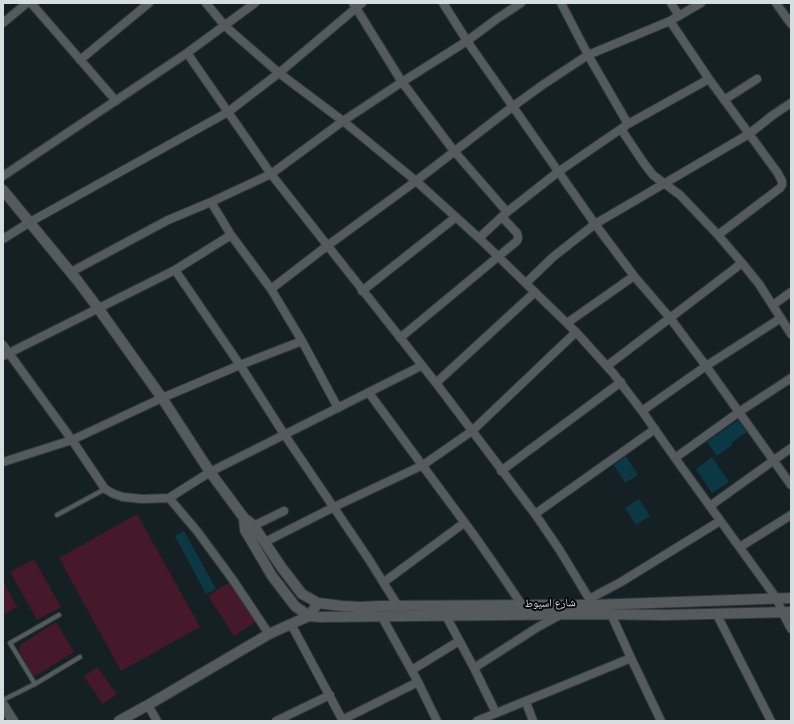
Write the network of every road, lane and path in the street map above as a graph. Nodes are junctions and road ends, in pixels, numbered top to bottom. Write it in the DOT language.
graph roads {
  1 [pos="27,3"];
  2 [pos="31,3"];
  3 [pos="148,3"];
  4 [pos="206,3"];
  5 [pos="255,3"];
  6 [pos="443,3"];
  7 [pos="521,3"];
  8 [pos="561,3"];
  9 [pos="671,3"];
  10 [pos="701,3"];
  11 [pos="776,3"];
  12 [pos="357,5"];
  13 [pos="679,16"];
  14 [pos="670,21"];
  15 [pos="3,23"];
  16 [pos="791,24"];
  17 [pos="225,26"];
  18 [pos="467,41"];
  19 [pos="187,53"];
  20 [pos="588,55"];
  21 [pos="80,60"];
  22 [pos="279,73"];
  23 [pos="709,79"];
  24 [pos="757,79"];
  25 [pos="402,82"];
  26 [pos="724,100"];
  27 [pos="116,101"];
  28 [pos="791,103"];
  29 [pos="512,107"];
  30 [pos="228,112"];
  31 [pos="343,121"];
  32 [pos="625,126"];
  33 [pos="748,134"];
  34 [pos="454,151"];
  35 [pos="558,172"];
  36 [pos="271,174"];
  37 [pos="3,176"];
  38 [pos="416,181"];
  39 [pos="664,184"];
  40 [pos="3,190"];
  41 [pos="211,202"];
  42 [pos="504,215"];
  43 [pos="456,217"];
  44 [pos="30,222"];
  45 [pos="595,224"];
  46 [pos="718,235"];
  47 [pos="231,236"];
  48 [pos="479,238"];
  49 [pos="3,239"];
  50 [pos="328,246"];
  51 [pos="497,256"];
  52 [pos="742,263"];
  53 [pos="175,270"];
  54 [pos="71,272"];
  55 [pos="634,276"];
  56 [pos="526,283"];
  57 [pos="271,289"];
  58 [pos="362,291"];
  59 [pos="535,292"];
  60 [pos="791,292"];
  61 [pos="773,305"];
  62 [pos="98,308"];
  63 [pos="670,318"];
  64 [pos="781,318"];
  65 [pos="567,323"];
  66 [pos="576,332"];
  67 [pos="791,334"];
  68 [pos="400,338"];
  69 [pos="302,341"];
  70 [pos="3,345"];
  71 [pos="6,355"];
  72 [pos="240,365"];
  73 [pos="421,366"];
  74 [pos="607,366"];
  75 [pos="706,366"];
  76 [pos="791,378"];
  77 [pos="621,382"];
  78 [pos="436,383"];
  79 [pos="369,392"];
  80 [pos="162,398"];
  81 [pos="338,408"];
  82 [pos="642,411"];
  83 [pos="739,412"];
  84 [pos="655,429"];
  85 [pos="472,431"];
  86 [pos="284,434"];
  87 [pos="72,440"];
  88 [pos="791,448"];
  89 [pos="675,458"];
  90 [pos="774,460"];
  91 [pos="3,462"];
  92 [pos="423,465"];
  93 [pos="502,471"];
  94 [pos="210,472"];
  95 [pos="791,485"];
  96 [pos="105,489"];
  97 [pos="169,498"];
  98 [pos="334,506"];
  99 [pos="710,506"];
  100 [pos="284,510"];
  101 [pos="534,514"];
  102 [pos="57,515"];
  103 [pos="791,515"];
  104 [pos="720,520"];
  105 [pos="464,523"];
  106 [pos="249,527"];
  107 [pos="265,542"];
  108 [pos="740,547"];
  109 [pos="384,582"];
  110 [pos="302,594"];
  111 [pos="791,598"];
  112 [pos="777,599"];
  113 [pos="591,602"];
  114 [pos="318,603"];
  115 [pos="522,605"];
  116 [pos="295,606"];
  117 [pos="398,606"];
  118 [pos="787,612"];
  119 [pos="716,613"];
  120 [pos="611,614"];
  121 [pos="59,615"];
  122 [pos="560,615"];
  123 [pos="310,616"];
  124 [pos="446,616"];
  125 [pos="382,617"];
  126 [pos="294,623"];
  127 [pos="791,630"];
  128 [pos="269,634"];
  129 [pos="459,641"];
  130 [pos="80,657"];
  131 [pos="631,658"];
  132 [pos="474,668"];
  133 [pos="412,670"];
  134 [pos="418,682"];
  135 [pos="35,684"];
  136 [pos="330,695"];
  137 [pos="3,700"];
  138 [pos="526,702"];
  139 [pos="3,705"];
  140 [pos="148,706"];
  141 [pos="496,713"];
  142 [pos="342,720"];
  143 [pos="13,721"];
  144 [pos="119,721"];
  145 [pos="157,721"];
  146 [pos="276,721"];
  147 [pos="437,721"];
  148 [pos="477,721"];
  149 [pos="533,721"];
  150 [pos="661,721"];
  151 [pos="771,721"];
  1 -- 15 [label="street"];
  2 -- 21 [label="street"];
  3 -- 21 [label="street"];
  4 -- 17 [label="street"];
  5 -- 17 [label="street"];
  6 -- 18 [label="street"];
  7 -- 18 [label="street"];
  8 -- 20 [label="street"];
  9 -- 13 [label="street"];
  10 -- 13 [label="street"];
  11 -- 16 [label="street"];
  12 -- 22 [label="street"];
  12 -- 25 [label="street"];
  13 -- 14 [label="street"];
  14 -- 20 [label="street"];
  14 -- 23 [label="street"];
  17 -- 19 [label="street"];
  17 -- 22 [label="street"];
  18 -- 25 [label="street"];
  18 -- 29 [label="street"];
  19 -- 27 [label="street"];
  19 -- 30 [label="street"];
  20 -- 29 [label="street"];
  20 -- 32 [label="street"];
  21 -- 27 [label="street"];
  22 -- 30 [label="street"];
  22 -- 31 [label="street"];
  23 -- 26 [label="street"];
  23 -- 32 [label="street"];
  24 -- 26 [label="street"];
  25 -- 31 [label="street"];
  25 -- 34 [label="street"];
  26 -- 33 [label="street"];
  27 -- 37 [label="street"];
  28 -- 33 [label="street"];
  29 -- 34 [label="street"];
  29 -- 35 [label="street"];
  30 -- 36 [label="street"];
  30 -- 44 [label="street"];
  31 -- 36 [label="street"];
  31 -- 38 [label="street"];
  32 -- 35 [label="street"];
  32 -- 39 [label="street"];
  33 -- 39 [label="street"];
  33 -- 46 [label="street"];
  34 -- 38 [label="street"];
  34 -- 42 [label="street"];
  35 -- 42 [label="street"];
  35 -- 45 [label="street"];
  36 -- 41 [label="street"];
  36 -- 50 [label="street"];
  38 -- 43 [label="street"];
  38 -- 50 [label="street"];
  39 -- 45 [label="street"];
  39 -- 46 [label="street"];
  40 -- 44 [label="street"];
  41 -- 47 [label="street"];
  41 -- 54 [label="street"];
  42 -- 48 [label="street"];
  42 -- 51 [label="street"];
  43 -- 48 [label="street"];
  43 -- 58 [label="street"];
  44 -- 49 [label="street"];
  44 -- 54 [label="street"];
  45 -- 55 [label="street"];
  45 -- 56 [label="street"];
  46 -- 52 [label="street"];
  47 -- 53 [label="street"];
  47 -- 57 [label="street"];
  48 -- 51 [label="street"];
  50 -- 57 [label="street"];
  50 -- 58 [label="street"];
  51 -- 56 [label="street"];
  51 -- 68 [label="street"];
  52 -- 61 [label="street"];
  52 -- 63 [label="street"];
  53 -- 62 [label="street"];
  53 -- 72 [label="street"];
  54 -- 62 [label="street"];
  55 -- 63 [label="street"];
  55 -- 65 [label="street"];
  56 -- 59 [label="street"];
  57 -- 69 [label="street"];
  58 -- 68 [label="street"];
  59 -- 65 [label="street"];
  59 -- 78 [label="street"];
  60 -- 61 [label="street"];
  61 -- 64 [label="street"];
  62 -- 71 [label="street"];
  62 -- 80 [label="street"];
  63 -- 74 [label="street"];
  63 -- 75 [label="street"];
  64 -- 67 [label="street"];
  64 -- 75 [label="street"];
  65 -- 66 [label="street"];
  66 -- 74 [label="street"];
  66 -- 85 [label="street"];
  68 -- 73 [label="street"];
  69 -- 72 [label="street"];
  69 -- 81 [label="street"];
  70 -- 71 [label="street"];
  71 -- 87 [label="street"];
  72 -- 80 [label="street"];
  72 -- 86 [label="street"];
  73 -- 78 [label="street"];
  73 -- 79 [label="street"];
  74 -- 77 [label="street"];
  75 -- 82 [label="street"];
  75 -- 83 [label="street"];
  76 -- 83 [label="street"];
  77 -- 82 [label="street"];
  77 -- 93 [label="street"];
  78 -- 85 [label="street"];
  79 -- 81 [label="street"];
  79 -- 92 [label="street"];
  80 -- 87 [label="street"];
  80 -- 94 [label="street"];
  81 -- 86 [label="street"];
  82 -- 84 [label="street"];
  83 -- 89 [label="street"];
  83 -- 90 [label="street"];
  84 -- 89 [label="street"];
  84 -- 101 [label="street"];
  85 -- 92 [label="street"];
  85 -- 93 [label="street"];
  86 -- 94 [label="street"];
  86 -- 98 [label="street"];
  87 -- 91 [label="street"];
  87 -- 96 [label="street"];
  88 -- 90 [label="street"];
  89 -- 99 [label="street"];
  90 -- 95 [label="street"];
  90 -- 99 [label="street"];
  92 -- 98 [label="street"];
  92 -- 105 [label="street"];
  93 -- 101 [label="street"];
  94 -- 97 [label="street"];
  94 -- 106 [label="street"];
  96 -- 97 [label="street"];
  96 -- 102 [label="lane"];
  97 -- 128 [label="street"];
  98 -- 107 [label="street"];
  98 -- 109 [label="street"];
  99 -- 104 [label="street"];
  100 -- 106 [label="street"];
  101 -- 113 [label="street"];
  103 -- 108 [label="street"];
  104 -- 108 [label="street"];
  104 -- 113 [label="street"];
  105 -- 109 [label="street"];
  105 -- 115 [label="street"];
  106 -- 107 [label="street"];
  106 -- 116 [label="street"];
  107 -- 110 [label="street"];
  108 -- 112 [label="street"];
  109 -- 117 [label="street"];
  110 -- 114 [label="street"];
  110 -- 116 [label="street"];
  111 -- 112 [label="street, شارع اسيوط"];
  112 -- 113 [label="street, شارع اسيوط"];
  112 -- 118 [label="street"];
  113 -- 115 [label="street, شارع اسيوط"];
  114 -- 117 [label="street, شارع اسيوط"];
  114 -- 123 [label="street"];
  115 -- 117 [label="street, شارع اسيوط"];
  116 -- 123 [label="street"];
  116 -- 126 [label="street"];
  118 -- 119 [label="street, شارع اسيوط"];
  118 -- 127 [label="street"];
  119 -- 120 [label="street, شارع اسيوط"];
  119 -- 151 [label="street"];
  120 -- 122 [label="street, شارع اسيوط"];
  120 -- 131 [label="street"];
  121 -- 135 [label="lane"];
  122 -- 124 [label="street, شارع اسيوط"];
  122 -- 132 [label="street"];
  123 -- 125 [label="street, شارع اسيوط"];
  123 -- 126 [label="street"];
  124 -- 125 [label="street, شارع اسيوط"];
  124 -- 129 [label="street"];
  125 -- 133 [label="street"];
  126 -- 128 [label="street"];
  126 -- 136 [label="street"];
  128 -- 140 [label="street"];
  129 -- 132 [label="street"];
  129 -- 133 [label="street"];
  130 -- 135 [label="lane"];
  131 -- 138 [label="street"];
  131 -- 150 [label="street"];
  132 -- 141 [label="street"];
  133 -- 134 [label="street"];
  134 -- 142 [label="street"];
  134 -- 147 [label="street"];
  135 -- 137 [label="lane"];
  136 -- 142 [label="street"];
  136 -- 146 [label="street"];
  138 -- 141 [label="street"];
  138 -- 149 [label="street"];
  139 -- 143 [label="street"];
  140 -- 144 [label="street"];
  140 -- 145 [label="street"];
  141 -- 148 [label="street"];
}
